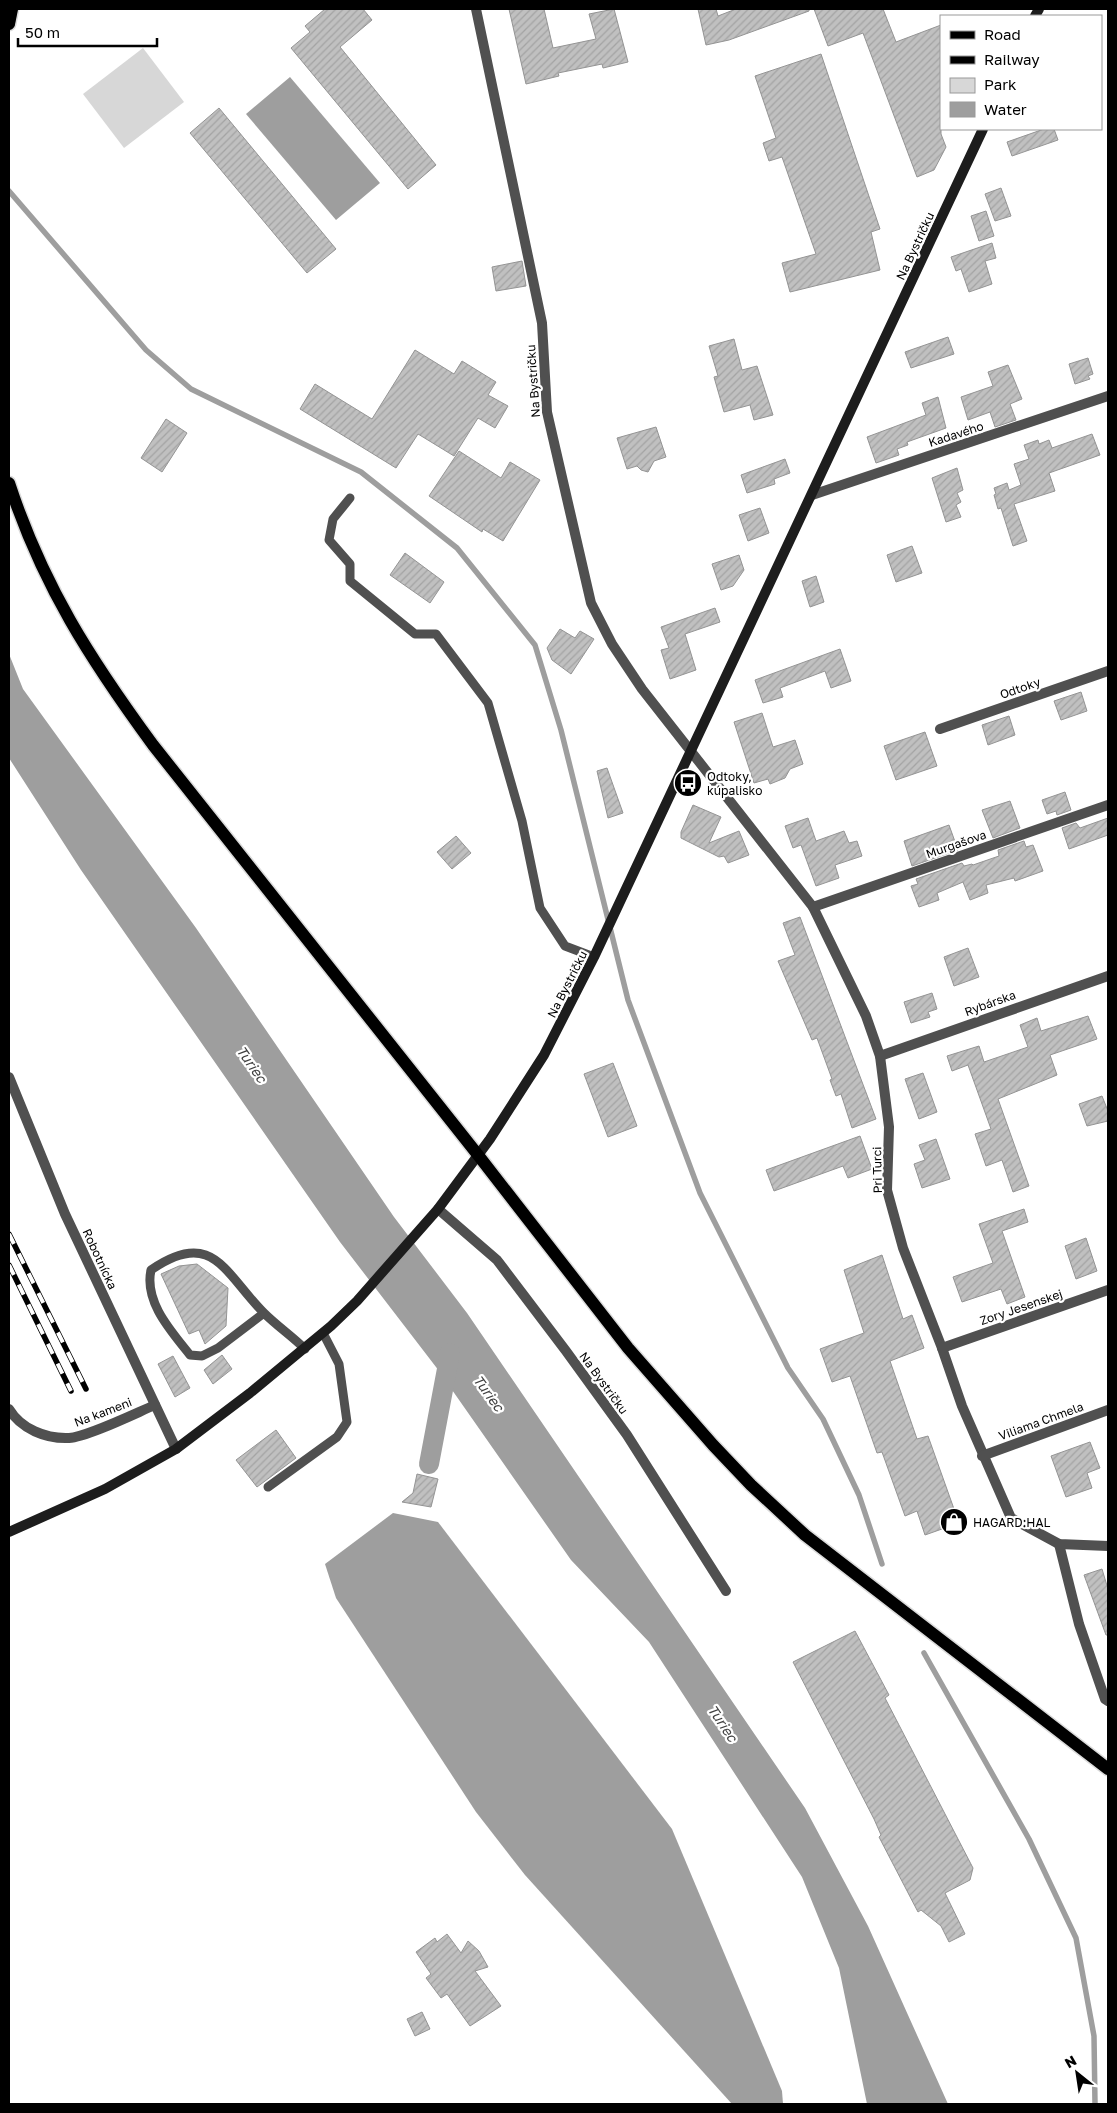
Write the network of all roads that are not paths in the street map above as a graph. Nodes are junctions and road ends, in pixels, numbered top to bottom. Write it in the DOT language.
graph roads {
  1 [pos="12,9"];
  2 [pos="476,9"];
  3 [pos="9,24"];
  4 [pos="983,130"];
  5 [pos="1108,396"];
  6 [pos="9,483"];
  7 [pos="812,495"];
  8 [pos="350,498"];
  9 [pos="1108,671"];
  10 [pos="940,729"];
  11 [pos="690,753"];
  12 [pos="1108,805"];
  13 [pos="813,907"];
  14 [pos="595,955"];
  15 [pos="1108,976"];
  16 [pos="880,1056"];
  17 [pos="9,1077"];
  18 [pos="478,1155"];
  19 [pos="438,1209"];
  20 [pos="1108,1290"];
  21 [pos="264,1313"];
  22 [pos="323,1333"];
  23 [pos="305,1348"];
  24 [pos="942,1348"];
  25 [pos="155,1405"];
  26 [pos="9,1409"];
  27 [pos="1108,1410"];
  28 [pos="176,1448"];
  29 [pos="982,1456"];
  30 [pos="268,1486"];
  31 [pos="9,1532"];
  32 [pos="1059,1544"];
  33 [pos="1108,1546"];
  34 [pos="726,1590"];
  35 [pos="1108,1701"];
  36 [pos="1108,1769"];
  1 -- 3 [label="main road"];
  2 -- 11 [label="street, Na Bystričku"];
  4 -- 7 [label="street, Na Bystričku"];
  5 -- 7 [label="street, Kadavého"];
  6 -- 18 [label="main road"];
  7 -- 11 [label="street, Na Bystričku"];
  8 -- 14 [label="lane"];
  9 -- 10 [label="street, Odtoky"];
  11 -- 13 [label="street, Pri Turci"];
  11 -- 14 [label="street, Na Bystričku"];
  12 -- 13 [label="street, Murgašova"];
  13 -- 16 [label="street, Pri Turci"];
  14 -- 18 [label="street, Na Bystričku"];
  15 -- 16 [label="street, Rybárska"];
  16 -- 24 [label="street, Pri Turci"];
  17 -- 25 [label="street, Robotnícka"];
  18 -- 19 [label="street, Na Bystričku"];
  18 -- 36 [label="main road"];
  19 -- 22 [label="street, Na Bystričku"];
  19 -- 34 [label="street, Na Bystričku"];
  20 -- 24 [label="street, Zory Jesenskej"];
  21 -- 21 [label="lane"];
  21 -- 23 [label="lane"];
  22 -- 23 [label="street, Na Bystričku"];
  22 -- 30 [label="lane"];
  23 -- 28 [label="street, Na Bystričku"];
  24 -- 29 [label="street, Pri Turci"];
  25 -- 26 [label="street, Na kameni"];
  25 -- 28 [label="street, Robotnícka"];
  27 -- 29 [label="street, Viliama Chmela"];
  28 -- 31 [label="street, Na Bystričku"];
  29 -- 32 [label="street, Pri Turci"];
  32 -- 33 [label="street, Pri Turci"];
  32 -- 35 [label="street"];
}
